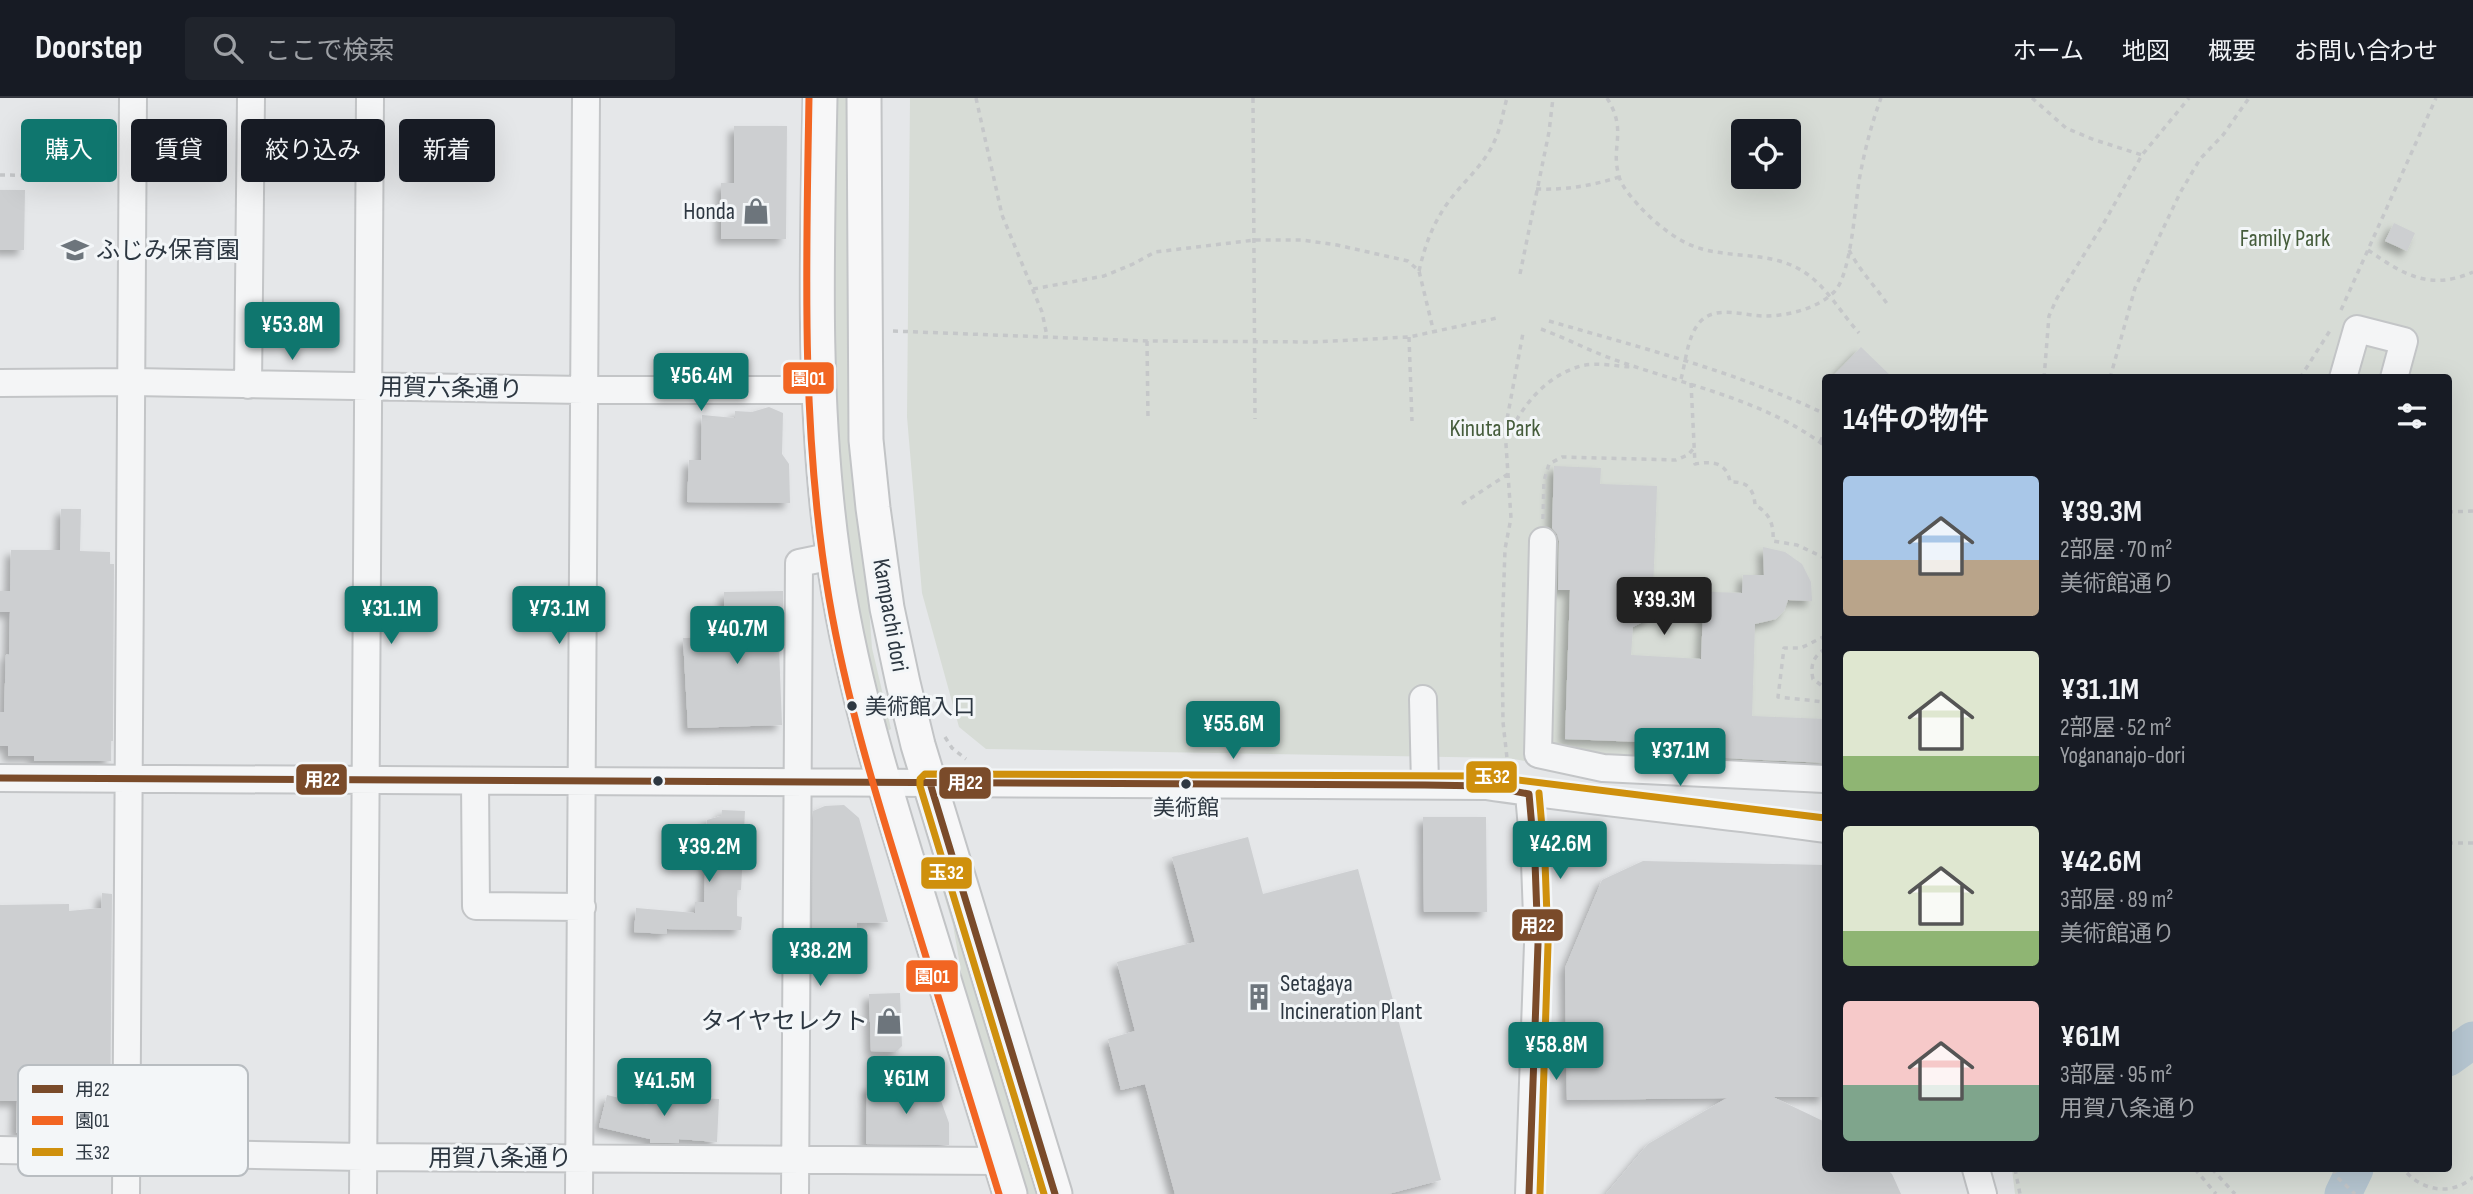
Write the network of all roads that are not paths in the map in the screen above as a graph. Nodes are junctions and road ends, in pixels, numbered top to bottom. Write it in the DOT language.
graph roads {
  1 [pos="133,98"];
  2 [pos="251,98"];
  3 [pos="370,98"];
  4 [pos="586,98"];
  5 [pos="820,98"];
  6 [pos="864,98"];
  7 [pos="2344,374"];
  8 [pos="2395,374"];
  9 [pos="132,382"];
  10 [pos="0,383"];
  11 [pos="248,385"];
  12 [pos="368,388"];
  13 [pos="583,390"];
  14 [pos="819,390"];
  15 [pos="1542,541"];
  16 [pos="833,556"];
  17 [pos="1423,699"];
  18 [pos="1603,768"];
  19 [pos="0,778"];
  20 [pos="129,779"];
  21 [pos="1822,779"];
  22 [pos="366,780"];
  23 [pos="475,780"];
  24 [pos="583,781"];
  25 [pos="797,782"];
  26 [pos="883,782"];
  27 [pos="930,783"];
  28 [pos="1425,785"];
  29 [pos="1529,794"];
  30 [pos="1602,803"];
  31 [pos="1822,829"];
  32 [pos="582,907"];
  33 [pos="127,1065"];
  34 [pos="0,1150"];
  35 [pos="18,1150"];
  36 [pos="248,1154"];
  37 [pos="363,1157"];
  38 [pos="580,1158"];
  39 [pos="795,1160"];
  40 [pos="1000,1161"];
  41 [pos="1977,1172"];
  42 [pos="126,1176"];
  43 [pos="126,1194"];
  44 [pos="363,1194"];
  45 [pos="579,1194"];
  46 [pos="795,1194"];
  47 [pos="1010,1194"];
  48 [pos="1055,1194"];
  49 [pos="1529,1194"];
  50 [pos="1983,1194"];
  1 -- 9 [label="street"];
  2 -- 11 [label="street"];
  3 -- 12 [label="street"];
  4 -- 13 [label="street"];
  5 -- 14 [label="main road, Kampachi dori"];
  6 -- 27 [label="main road, Kampachi dori"];
  7 -- 8 [label="street"];
  9 -- 10 [label="street, 用賀六条通り"];
  9 -- 11 [label="street, 用賀六条通り"];
  9 -- 20 [label="street"];
  11 -- 12 [label="street, 用賀六条通り"];
  12 -- 13 [label="street, 用賀六条通り"];
  12 -- 22 [label="street"];
  13 -- 14 [label="street, 用賀六条通り"];
  13 -- 24 [label="street"];
  14 -- 16 [label="main road, Kampachi dori"];
  15 -- 18 [label="street"];
  16 -- 25 [label="street"];
  16 -- 26 [label="main road, Kampachi dori"];
  17 -- 28 [label="street"];
  18 -- 21 [label="street"];
  18 -- 30 [label="street"];
  19 -- 20 [label="street"];
  20 -- 22 [label="street"];
  20 -- 33 [label="street"];
  22 -- 23 [label="street"];
  22 -- 37 [label="street"];
  23 -- 24 [label="street"];
  23 -- 32 [label="street"];
  24 -- 25 [label="street"];
  24 -- 32 [label="street"];
  25 -- 26 [label="street"];
  25 -- 39 [label="street"];
  26 -- 27 [label="street"];
  26 -- 40 [label="main road, Kampachi dori"];
  27 -- 28 [label="street"];
  27 -- 48 [label="main road, Kampachi dori"];
  28 -- 29 [label="street"];
  29 -- 30 [label="street"];
  29 -- 49 [label="street"];
  30 -- 31 [label="street"];
  32 -- 38 [label="street"];
  34 -- 35 [label="street, 用賀八条通り"];
  36 -- 37 [label="street, 用賀八条通り"];
  37 -- 38 [label="street, 用賀八条通り"];
  37 -- 44 [label="street"];
  38 -- 39 [label="street, 用賀八条通り"];
  38 -- 45 [label="street"];
  39 -- 40 [label="street, 用賀八条通り"];
  39 -- 46 [label="street"];
  40 -- 47 [label="main road, Kampachi dori"];
  41 -- 50 [label="street"];
  42 -- 43 [label="street"];
}
